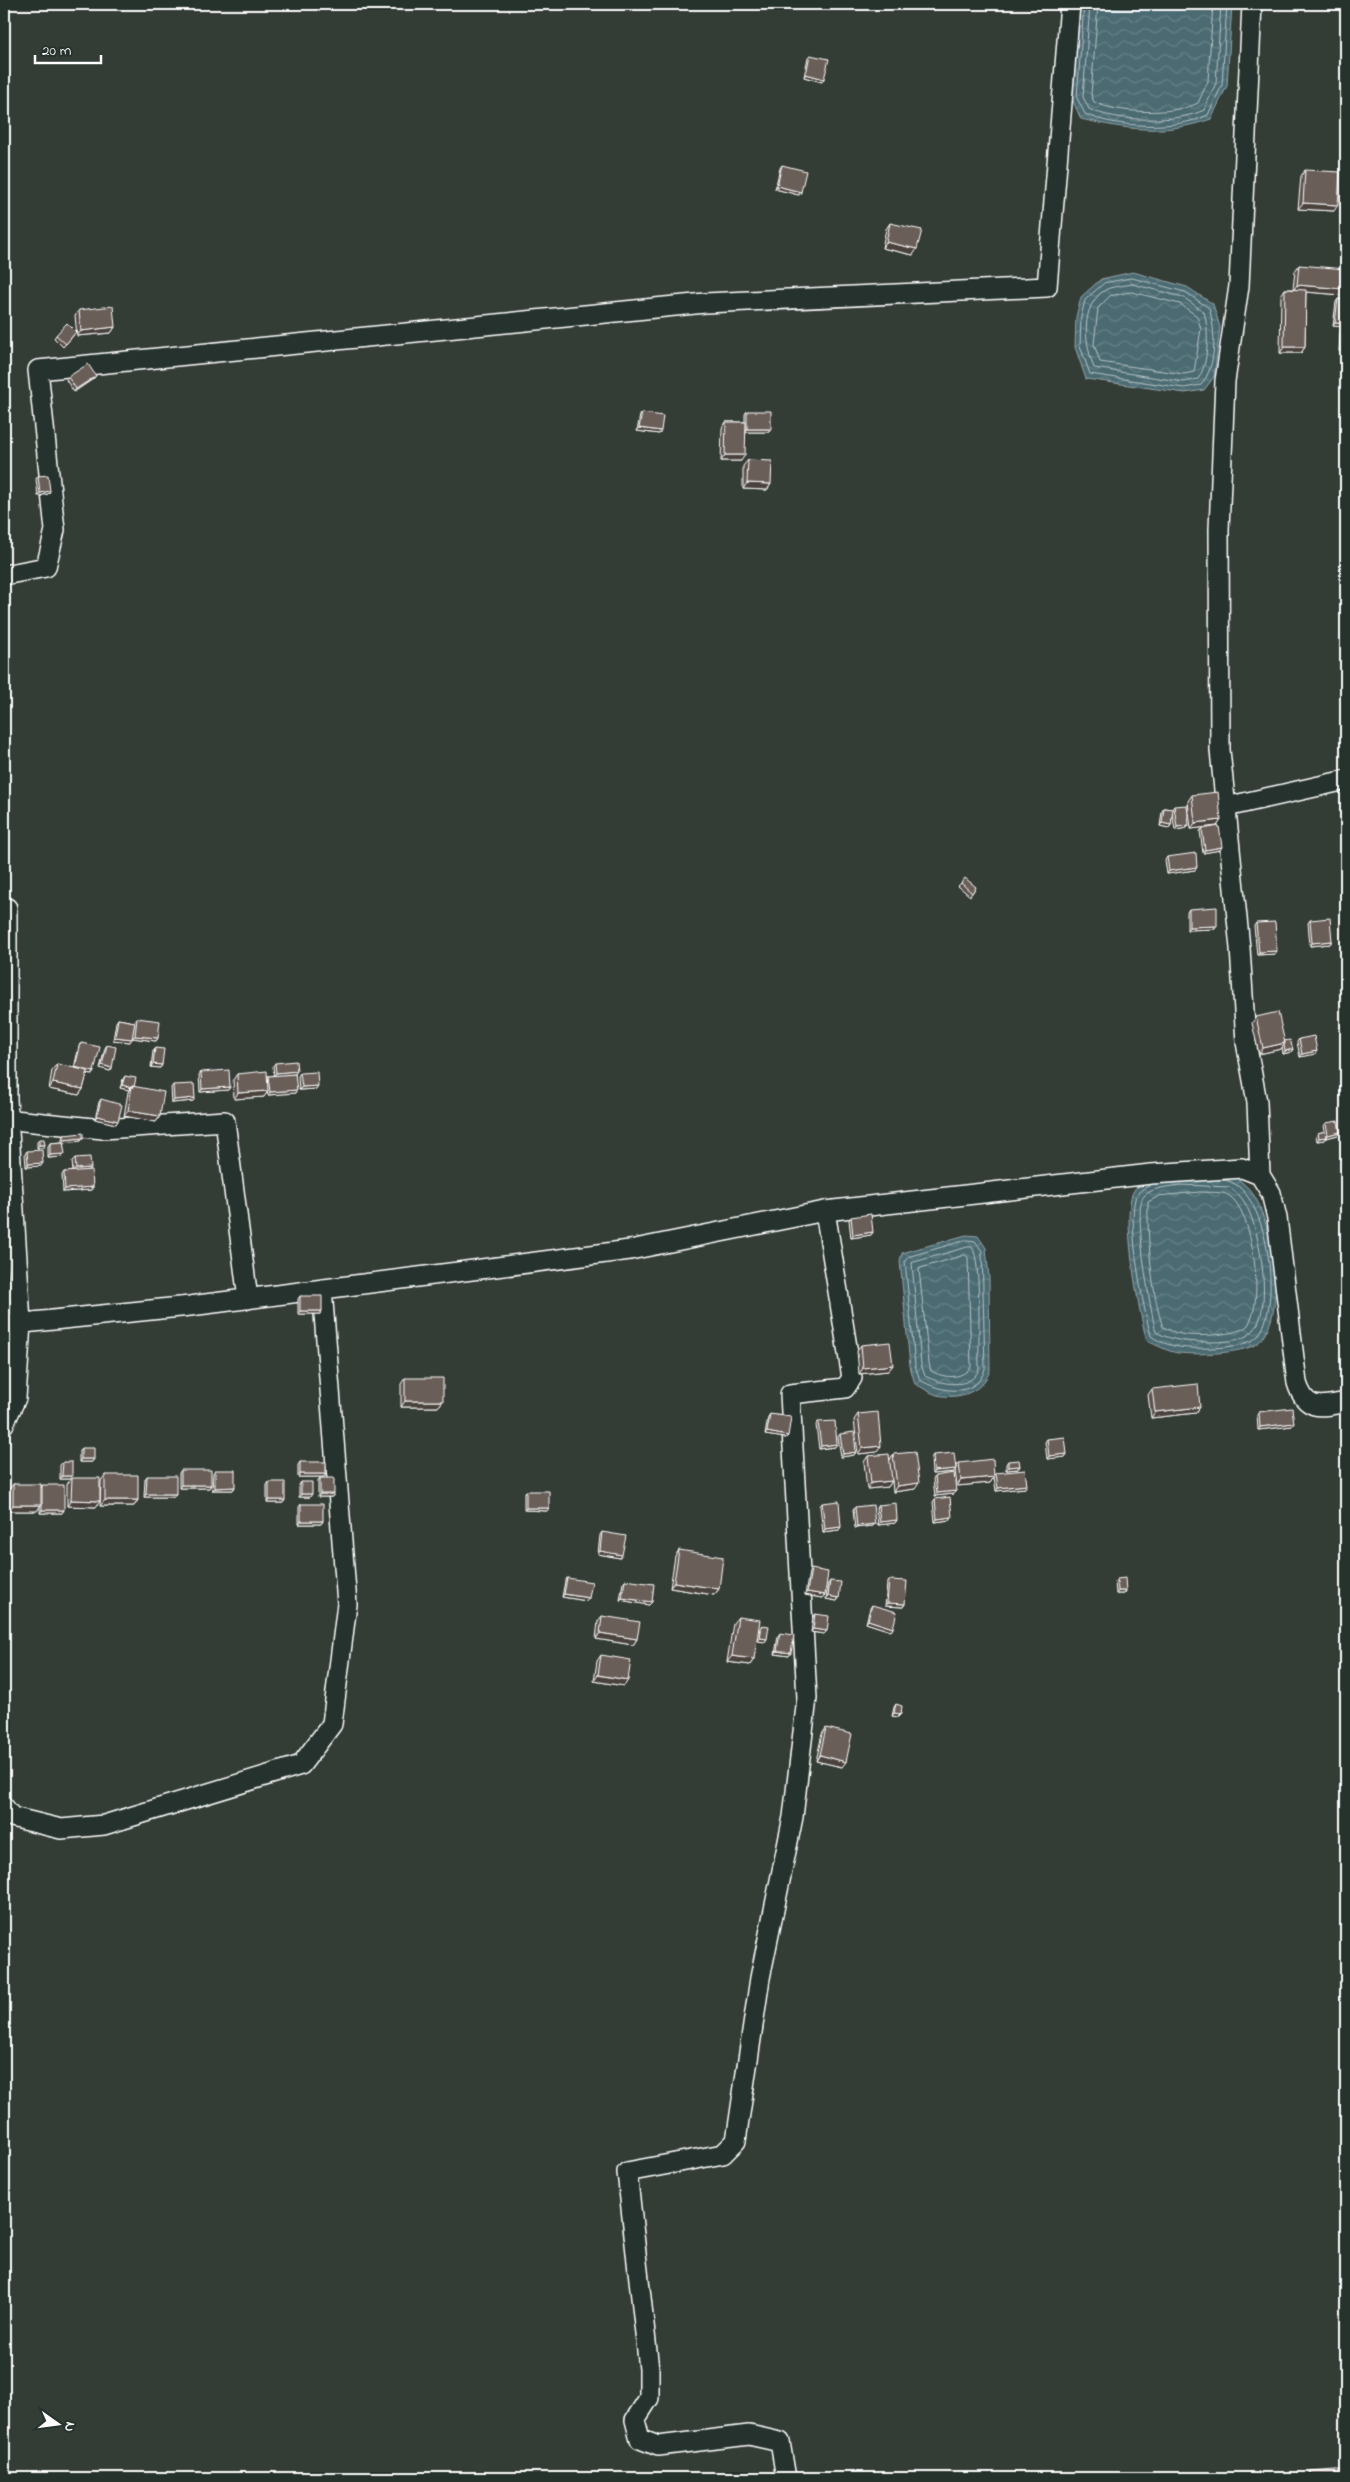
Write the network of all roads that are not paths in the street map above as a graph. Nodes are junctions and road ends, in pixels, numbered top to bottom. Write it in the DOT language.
graph roads {
  1 [pos="1070,4"];
  2 [pos="1252,4"];
  3 [pos="4,576"];
  4 [pos="1346,780"];
  5 [pos="1226,807"];
  6 [pos="4,908"];
  7 [pos="6,1119"];
  8 [pos="1260,1175"];
  9 [pos="825,1211"];
  10 [pos="322,1289"];
  11 [pos="248,1298"];
  12 [pos="12,1324"];
  13 [pos="1346,1402"];
  14 [pos="4,1424"];
  15 [pos="4,1807"];
  16 [pos="786,2478"];
  1 -- 3 [label="street"];
  2 -- 5 [label="street"];
  4 -- 5 [label="street"];
  5 -- 8 [label="street"];
  6 -- 7 [label="street"];
  7 -- 11 [label="street"];
  7 -- 12 [label="street"];
  8 -- 9 [label="street"];
  8 -- 13 [label="street"];
  9 -- 10 [label="street"];
  9 -- 16 [label="street"];
  10 -- 11 [label="street"];
  10 -- 15 [label="street"];
  11 -- 12 [label="street"];
  12 -- 14 [label="street"];
}
